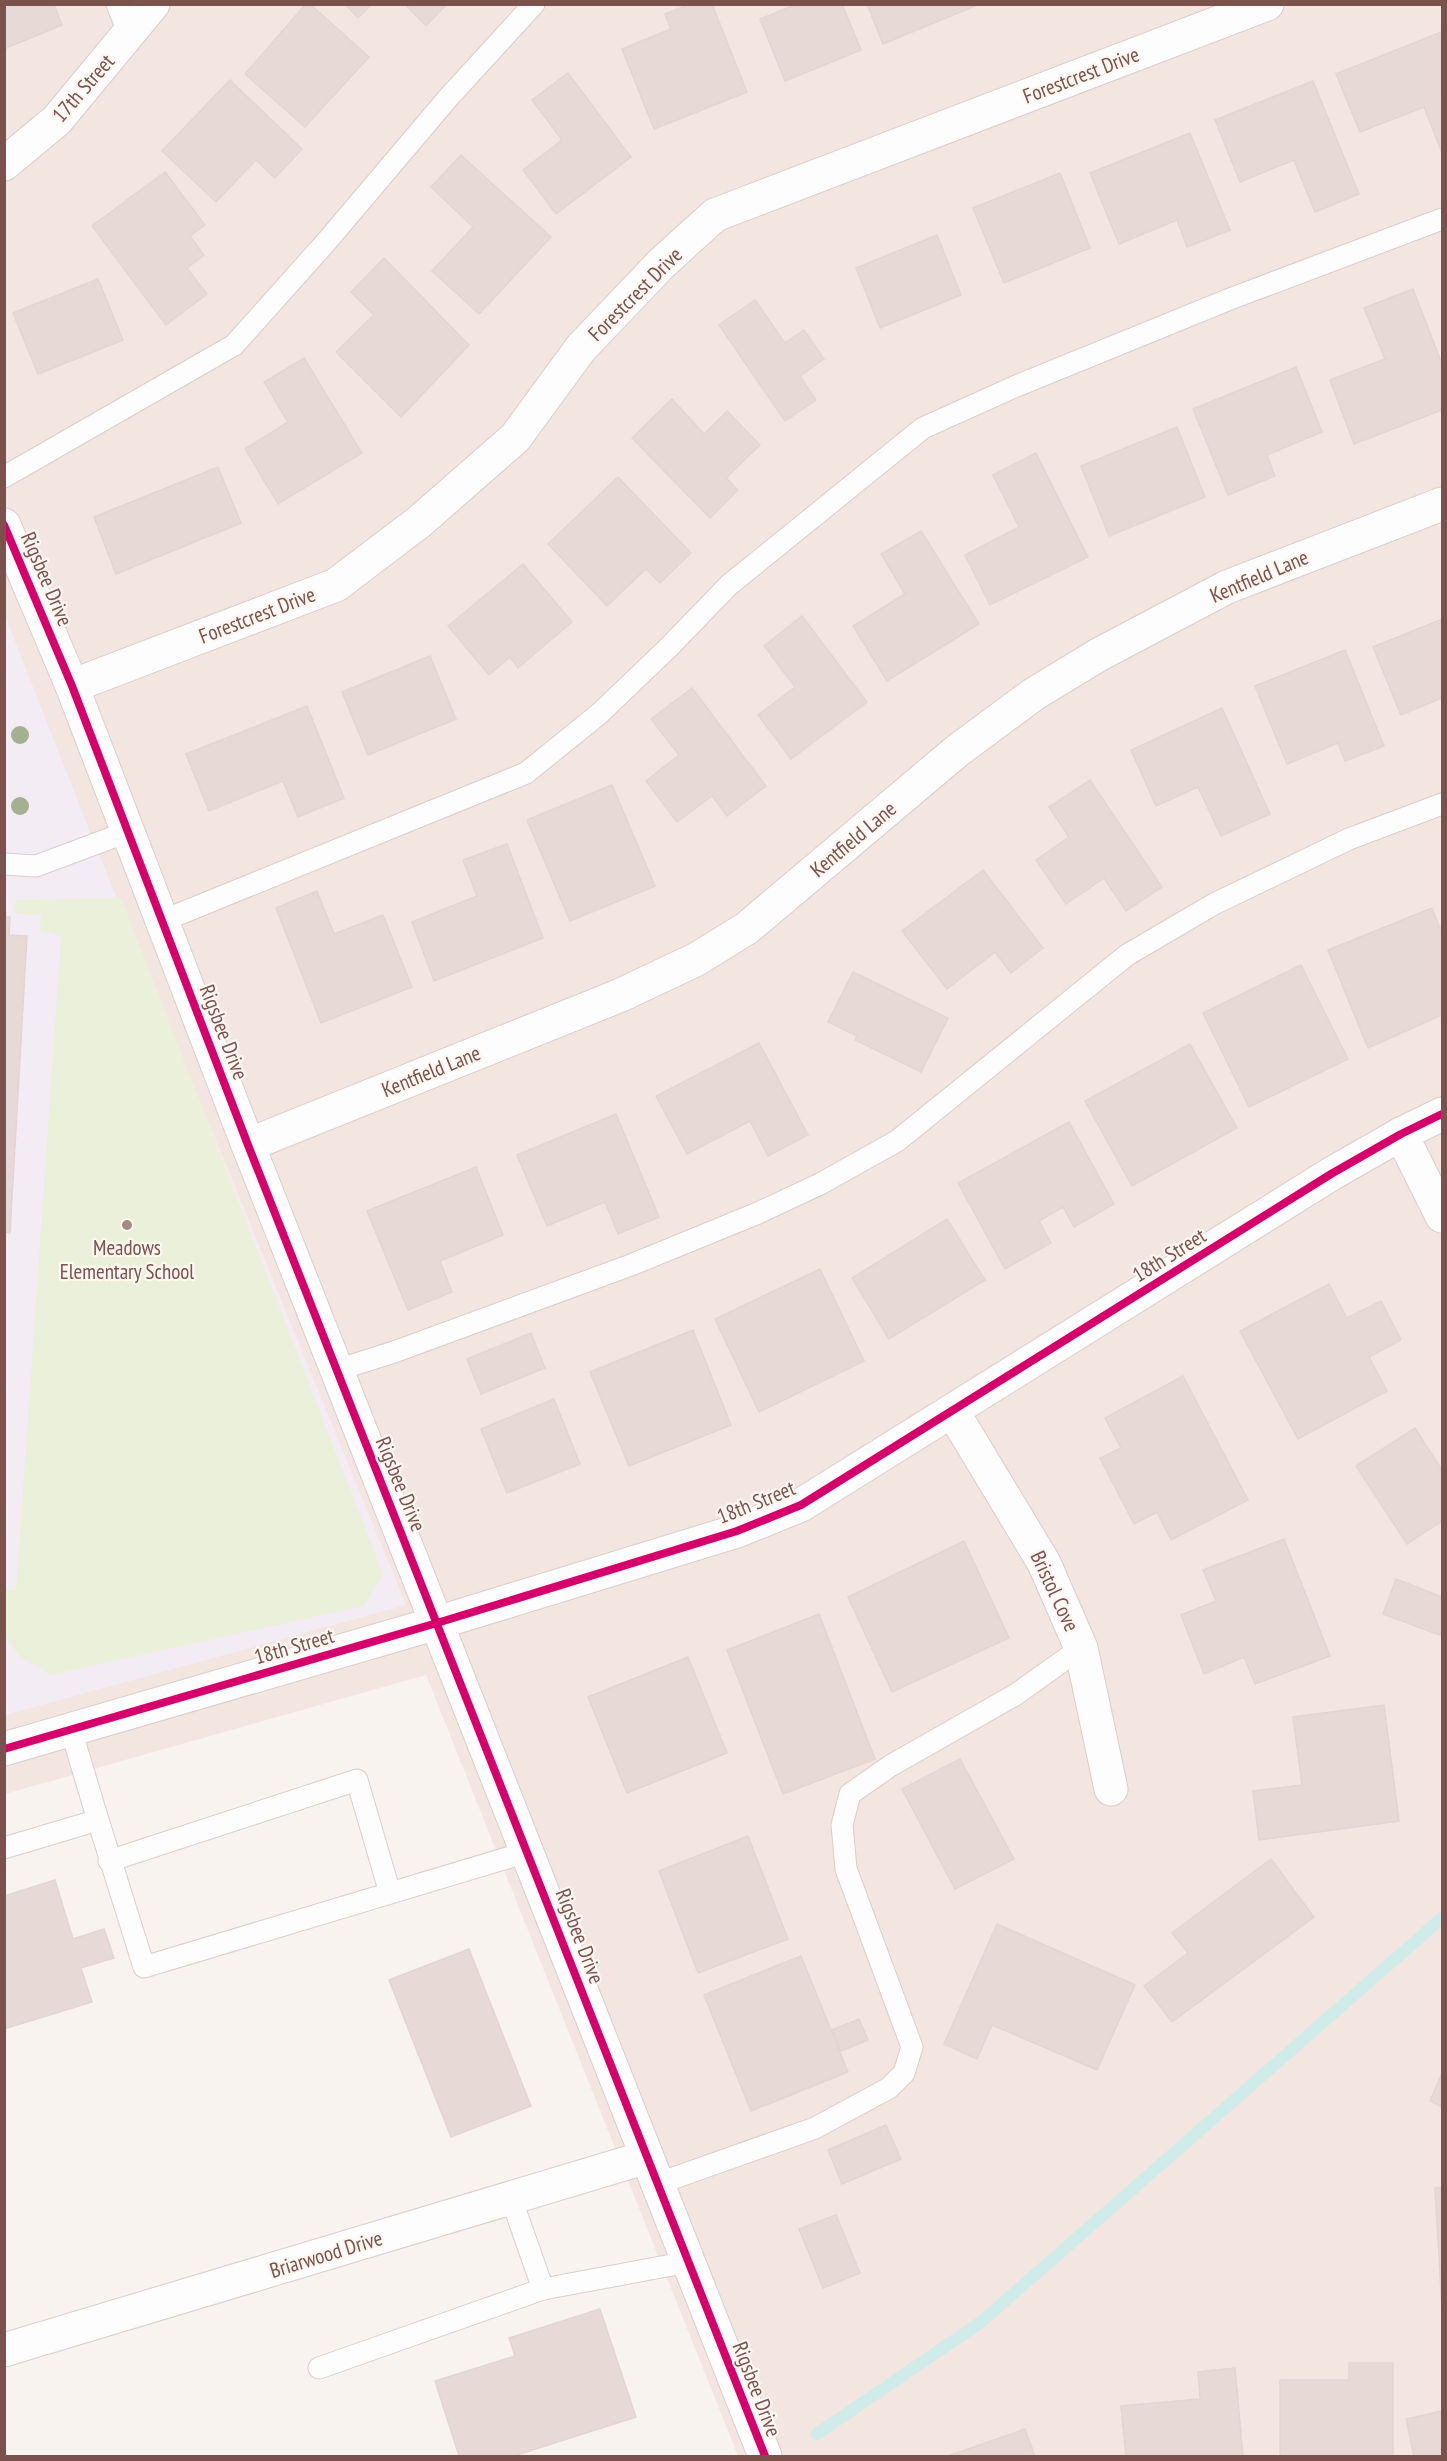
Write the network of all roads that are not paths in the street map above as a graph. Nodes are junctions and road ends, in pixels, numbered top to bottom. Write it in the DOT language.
graph roads {
  1 [pos="117,4"];
  2 [pos="153,4"];
  3 [pos="534,4"];
  4 [pos="1267,4"];
  5 [pos="129,34"];
  6 [pos="4,164"];
  7 [pos="1443,219"];
  8 [pos="4,477"];
  9 [pos="1443,504"];
  10 [pos="4,525"];
  11 [pos="72,686"];
  12 [pos="1443,804"];
  13 [pos="127,832"];
  14 [pos="4,864"];
  15 [pos="162,921"];
  16 [pos="1443,1114"];
  17 [pos="1401,1134"];
  18 [pos="248,1145"];
  19 [pos="1443,1216"];
  20 [pos="337,1370"];
  21 [pos="953,1412"];
  22 [pos="437,1623"];
  23 [pos="1081,1648"];
  24 [pos="71,1730"];
  25 [pos="6,1742"];
  26 [pos="1111,1789"];
  27 [pos="98,1820"];
  28 [pos="4,1848"];
  29 [pos="527,1852"];
  30 [pos="109,1861"];
  31 [pos="390,1893"];
  32 [pos="652,2171"];
  33 [pos="511,2198"];
  34 [pos="688,2262"];
  35 [pos="543,2289"];
  36 [pos="4,2350"];
  37 [pos="319,2368"];
  38 [pos="765,2457"];
  1 -- 5 [label="lane"];
  2 -- 5 [label="street, 17th Street"];
  3 -- 8 [label="lane"];
  4 -- 11 [label="street, Forestcrest Drive"];
  5 -- 6 [label="street, 17th Street"];
  7 -- 15 [label="lane"];
  9 -- 18 [label="street, Kentfield Lane"];
  10 -- 11 [label="street, Rigsbee Drive"];
  11 -- 13 [label="street, Rigsbee Drive"];
  12 -- 20 [label="lane"];
  13 -- 14 [label="lane"];
  13 -- 15 [label="street, Rigsbee Drive"];
  15 -- 18 [label="street, Rigsbee Drive"];
  16 -- 17 [label="street, 18th Street"];
  17 -- 19 [label="street"];
  17 -- 21 [label="street, 18th Street"];
  18 -- 20 [label="street, Rigsbee Drive"];
  20 -- 22 [label="street, Rigsbee Drive"];
  21 -- 22 [label="street, 18th Street"];
  21 -- 23 [label="street, Bristol Cove"];
  22 -- 24 [label="street, 18th Street"];
  22 -- 29 [label="street, Rigsbee Drive"];
  23 -- 26 [label="street, Bristol Cove"];
  23 -- 32 [label="lane"];
  24 -- 25 [label="street, 18th Street"];
  24 -- 27 [label="lane"];
  27 -- 28 [label="lane"];
  27 -- 30 [label="lane"];
  29 -- 31 [label="lane"];
  29 -- 32 [label="street, Rigsbee Drive"];
  30 -- 31 [label="lane"];
  30 -- 31 [label="lane"];
  32 -- 33 [label="street, Briarwood Drive"];
  32 -- 34 [label="street, Rigsbee Drive"];
  33 -- 35 [label="lane"];
  33 -- 36 [label="street, Briarwood Drive"];
  34 -- 35 [label="lane"];
  34 -- 38 [label="street, Rigsbee Drive"];
  35 -- 37 [label="lane"];
}
